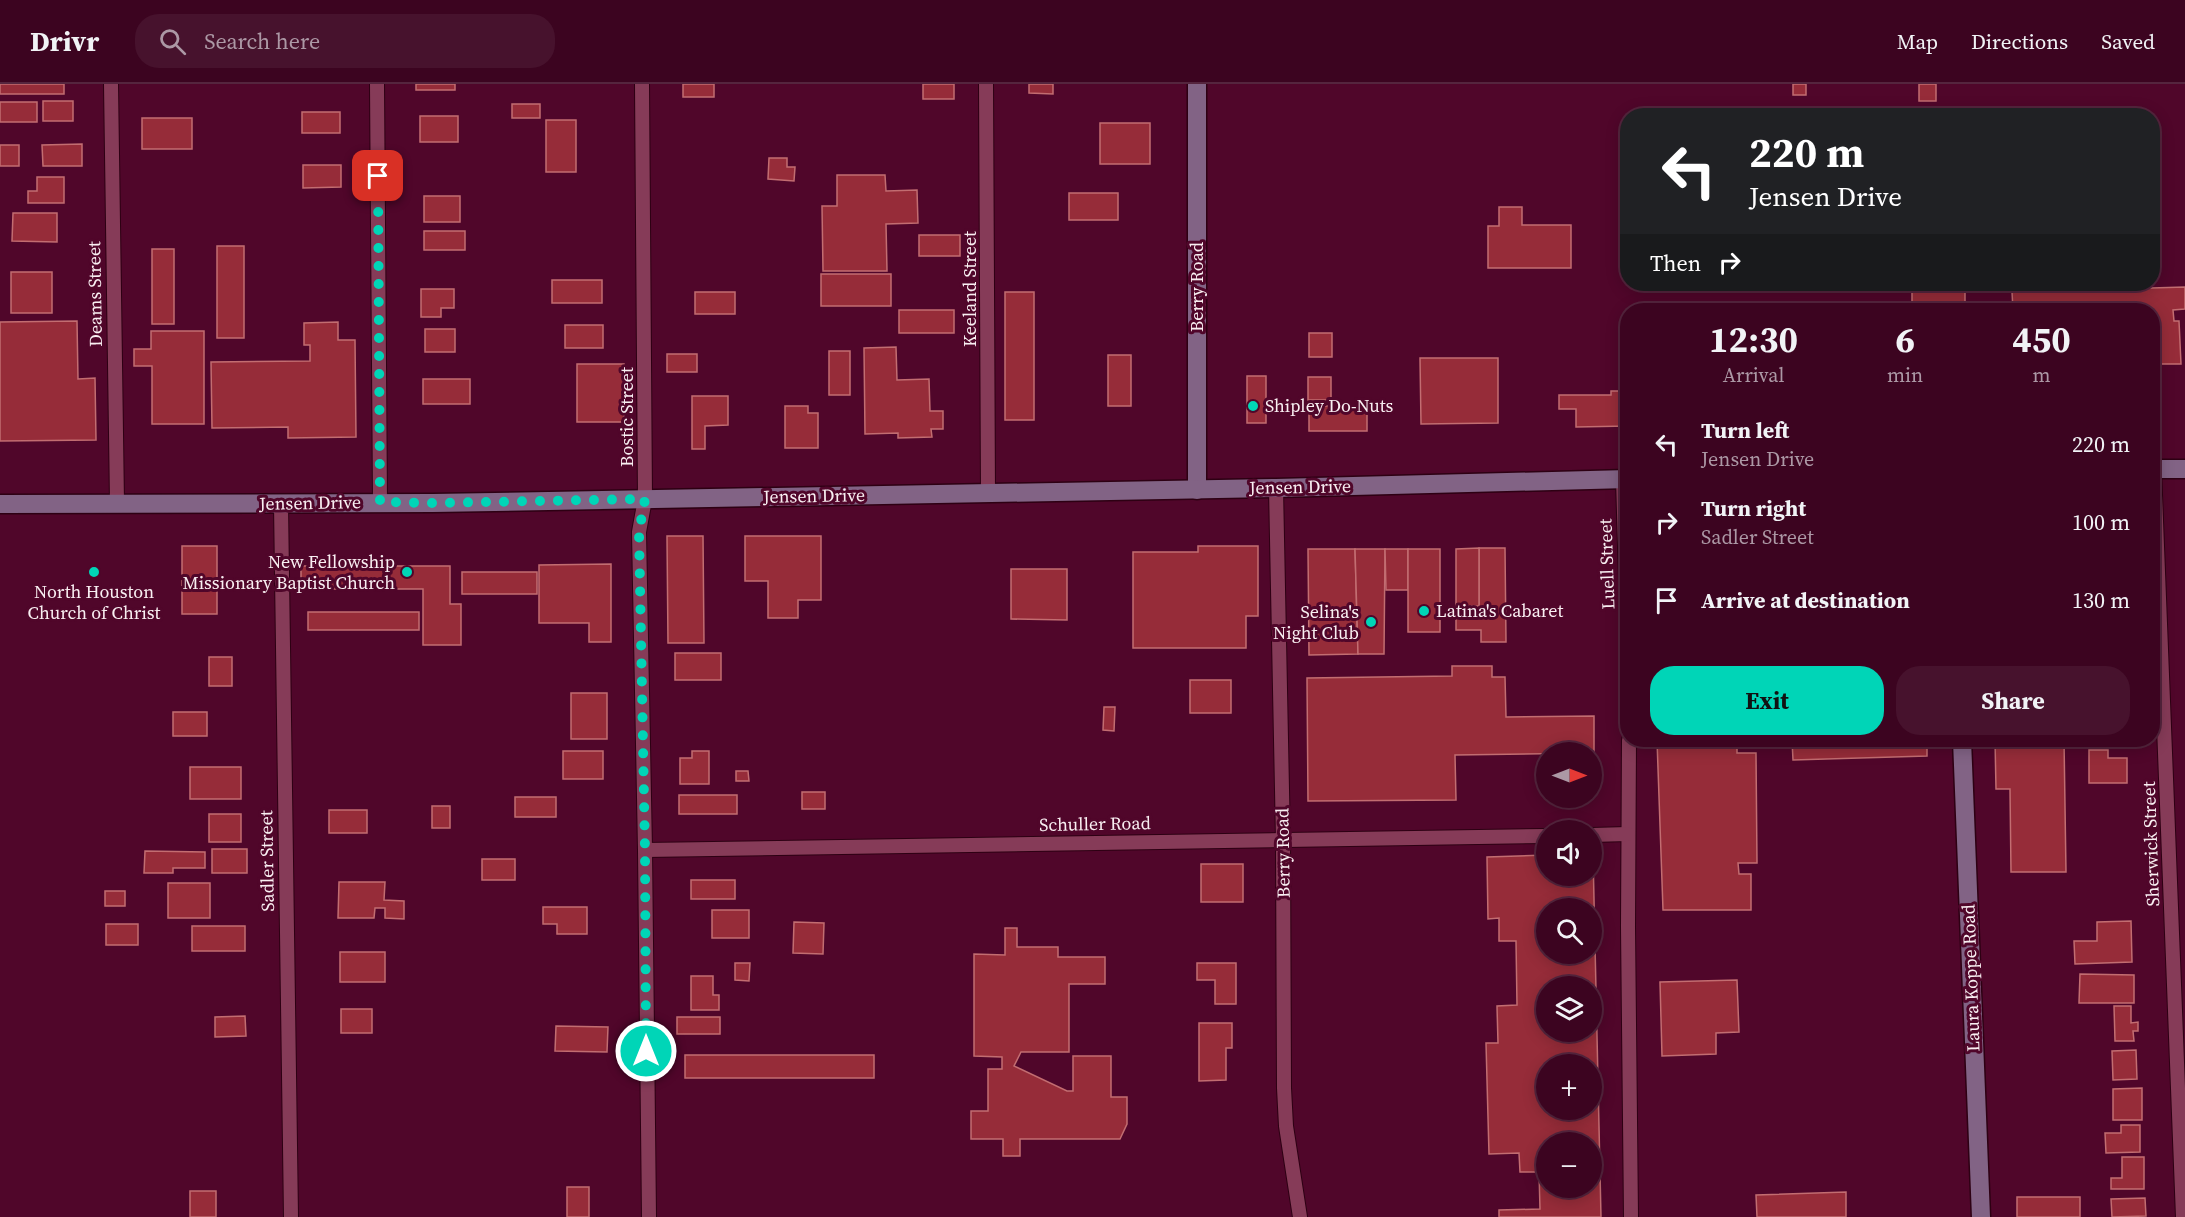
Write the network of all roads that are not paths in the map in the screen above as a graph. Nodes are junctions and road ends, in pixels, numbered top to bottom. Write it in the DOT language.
graph roads {
  1 [pos="111,84"];
  2 [pos="377,84"];
  3 [pos="642,84"];
  4 [pos="986,84"];
  5 [pos="1197,84"];
  6 [pos="2160,469"];
  7 [pos="2185,469"];
  8 [pos="1620,479"];
  9 [pos="1276,488"];
  10 [pos="1197,490"];
  11 [pos="988,493"];
  12 [pos="645,499"];
  13 [pos="380,502"];
  14 [pos="117,503"];
  15 [pos="0,504"];
  16 [pos="281,504"];
  17 [pos="2160,644"];
  18 [pos="1629,747"];
  19 [pos="1962,747"];
  20 [pos="1628,834"];
  21 [pos="1602,835"];
  22 [pos="1536,836"];
  23 [pos="1283,840"];
  24 [pos="645,850"];
  25 [pos="291,1217"];
  26 [pos="649,1217"];
  27 [pos="1300,1217"];
  28 [pos="1631,1217"];
  29 [pos="1981,1217"];
  30 [pos="2183,1217"];
  1 -- 14 [label="street, Deams Street"];
  2 -- 13 [label="street"];
  3 -- 12 [label="street, Bostic Street"];
  4 -- 11 [label="street, Keeland Street"];
  5 -- 10 [label="main road, Berry Road"];
  6 -- 7 [label="main road"];
  8 -- 9 [label="main road, Jensen Drive"];
  9 -- 10 [label="main road, Jensen Drive"];
  9 -- 23 [label="street, Berry Road"];
  10 -- 11 [label="main road, Jensen Drive"];
  11 -- 12 [label="main road, Jensen Drive"];
  12 -- 13 [label="main road, Jensen Drive"];
  12 -- 24 [label="street, Bostic Street"];
  13 -- 16 [label="main road, Jensen Drive"];
  14 -- 15 [label="main road, Jensen Drive"];
  14 -- 16 [label="main road, Jensen Drive"];
  16 -- 25 [label="street, Sadler Street"];
  17 -- 30 [label="street, Sherwick Street"];
  18 -- 20 [label="street"];
  19 -- 29 [label="main road, Laura Koppe Road"];
  20 -- 21 [label="street"];
  20 -- 28 [label="street"];
  22 -- 23 [label="street, Schuller Road"];
  23 -- 24 [label="street, Schuller Road"];
  23 -- 27 [label="street, Berry Road"];
  24 -- 26 [label="street, Bostic Street"];
}
